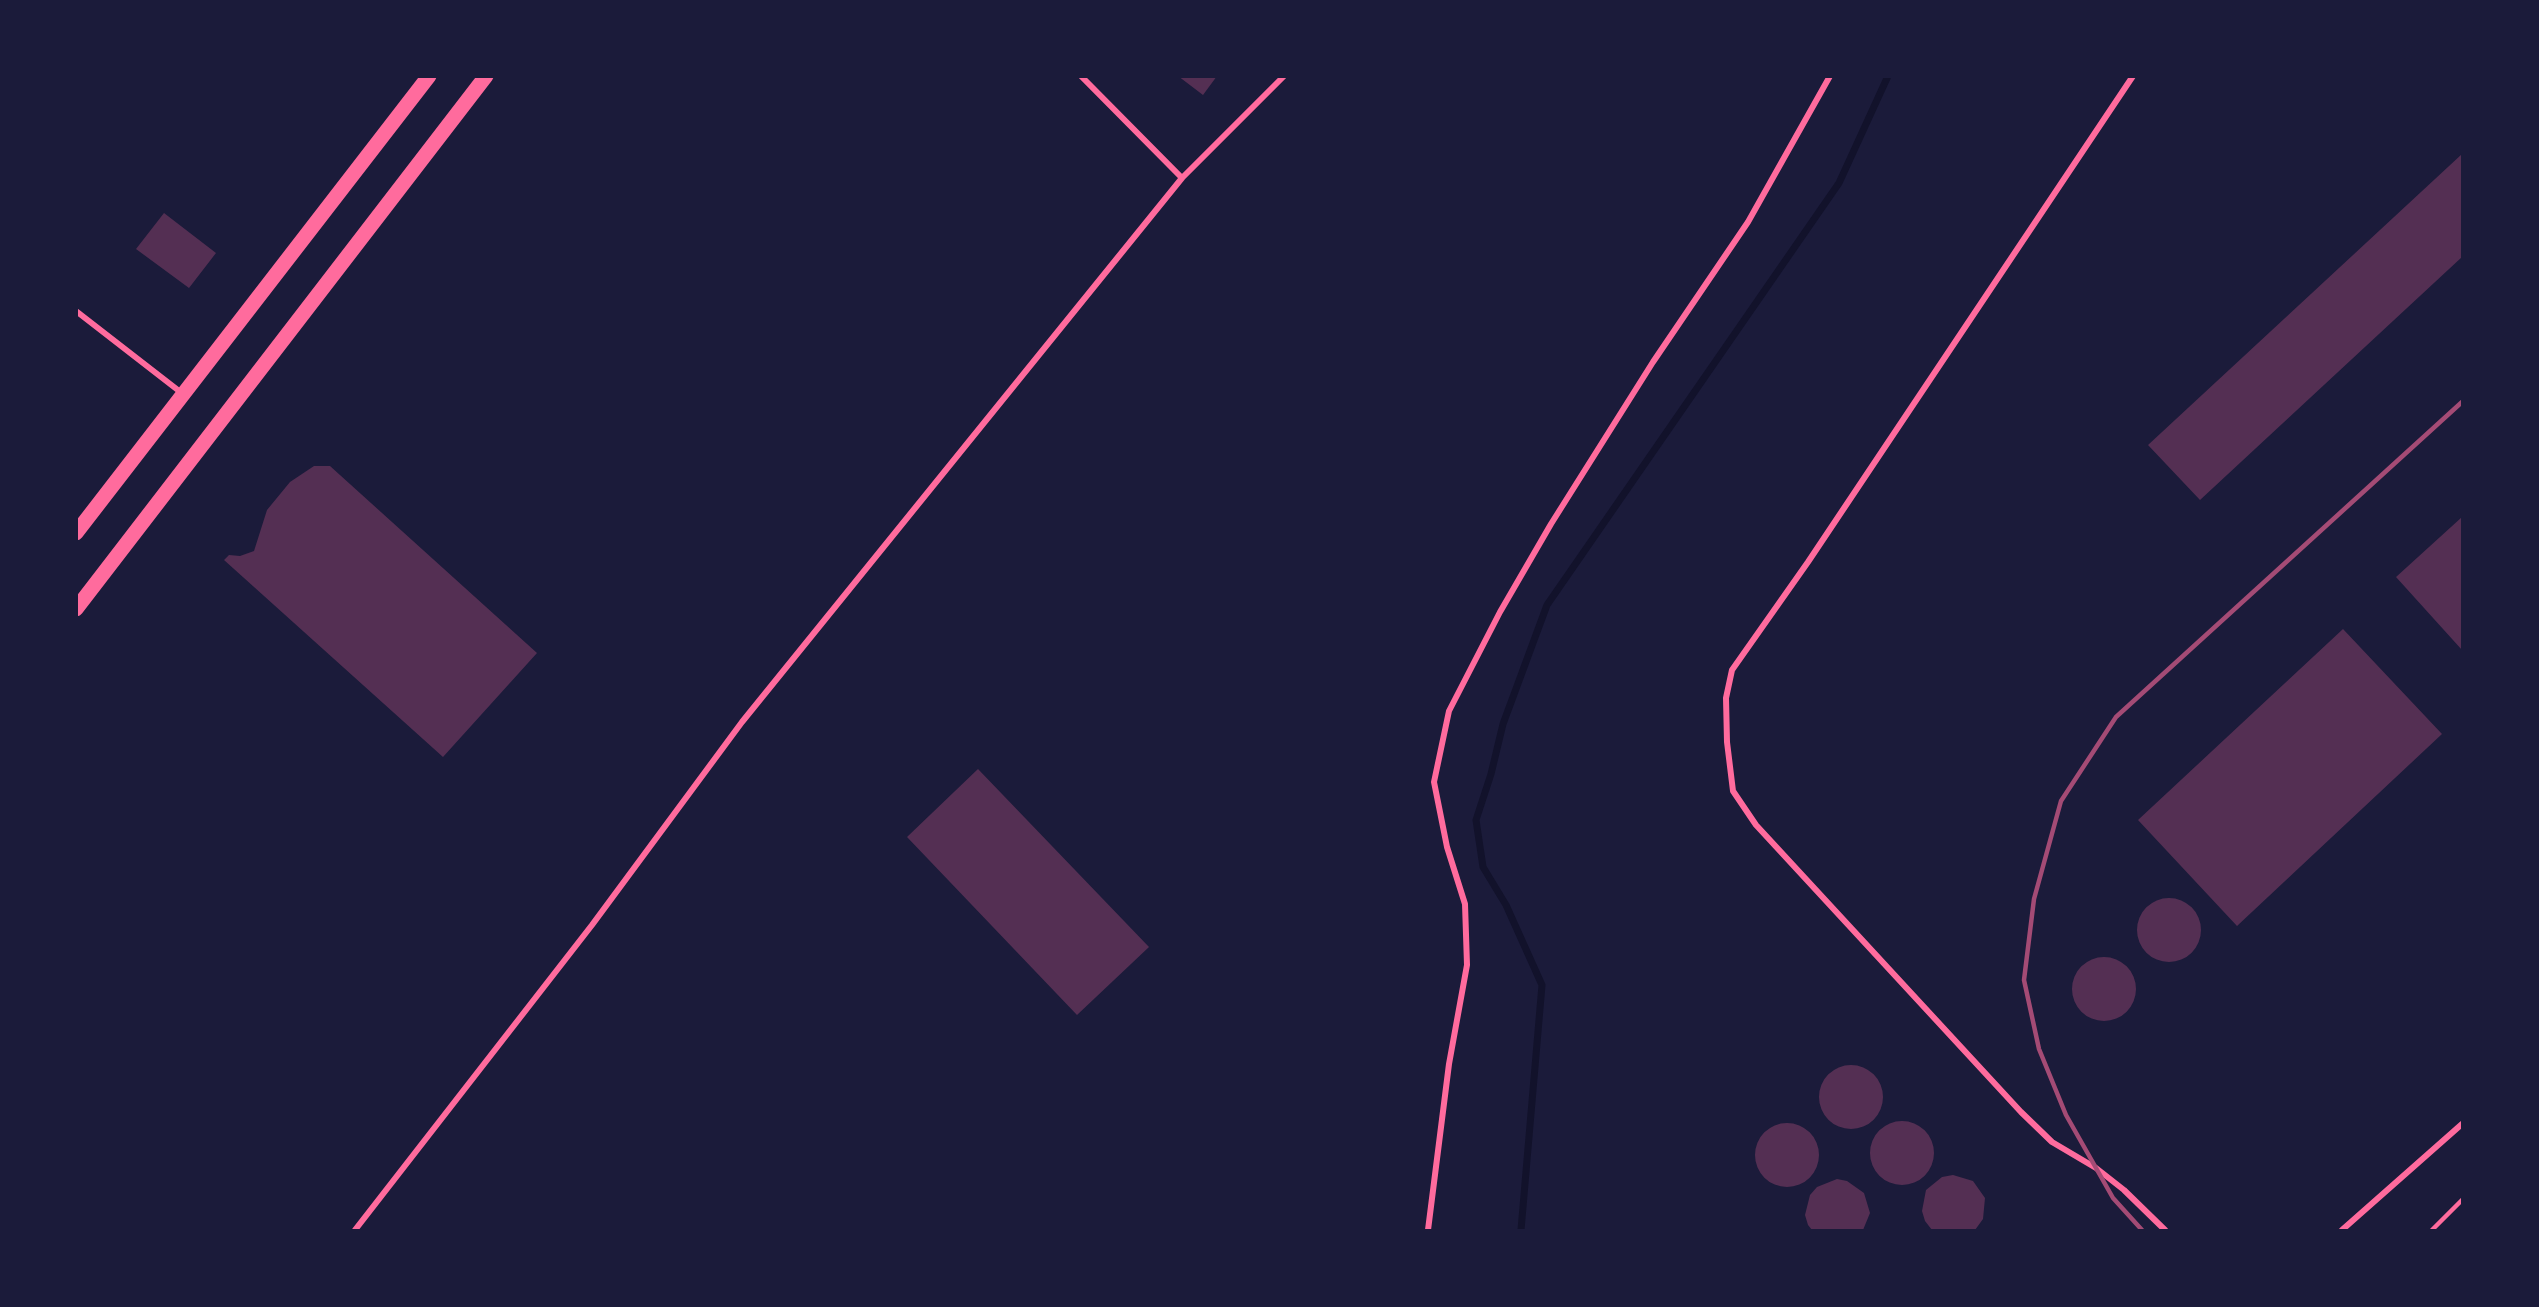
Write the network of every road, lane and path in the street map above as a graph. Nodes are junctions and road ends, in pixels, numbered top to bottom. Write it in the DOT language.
graph roads {
  1 [pos="429,76"];
  2 [pos="486,76"];
  3 [pos="1081,76"];
  4 [pos="1284,76"];
  5 [pos="1830,76"];
  6 [pos="2133,76"];
  7 [pos="1182,178"];
  8 [pos="76,311"];
  9 [pos="184,394"];
  10 [pos="76,533"];
  11 [pos="76,609"];
  12 [pos="2463,1124"];
  13 [pos="2463,1200"];
  14 [pos="355,1230"];
  15 [pos="1428,1230"];
  16 [pos="2165,1230"];
  17 [pos="2342,1230"];
  18 [pos="2432,1230"];
  1 -- 9 [label="highway"];
  2 -- 11 [label="highway"];
  3 -- 7 [label="street"];
  4 -- 7 [label="street"];
  5 -- 15 [label="street"];
  6 -- 16 [label="street"];
  7 -- 14 [label="street"];
  8 -- 9 [label="street"];
  9 -- 10 [label="highway"];
  12 -- 17 [label="street"];
  13 -- 18 [label="lane"];
}
